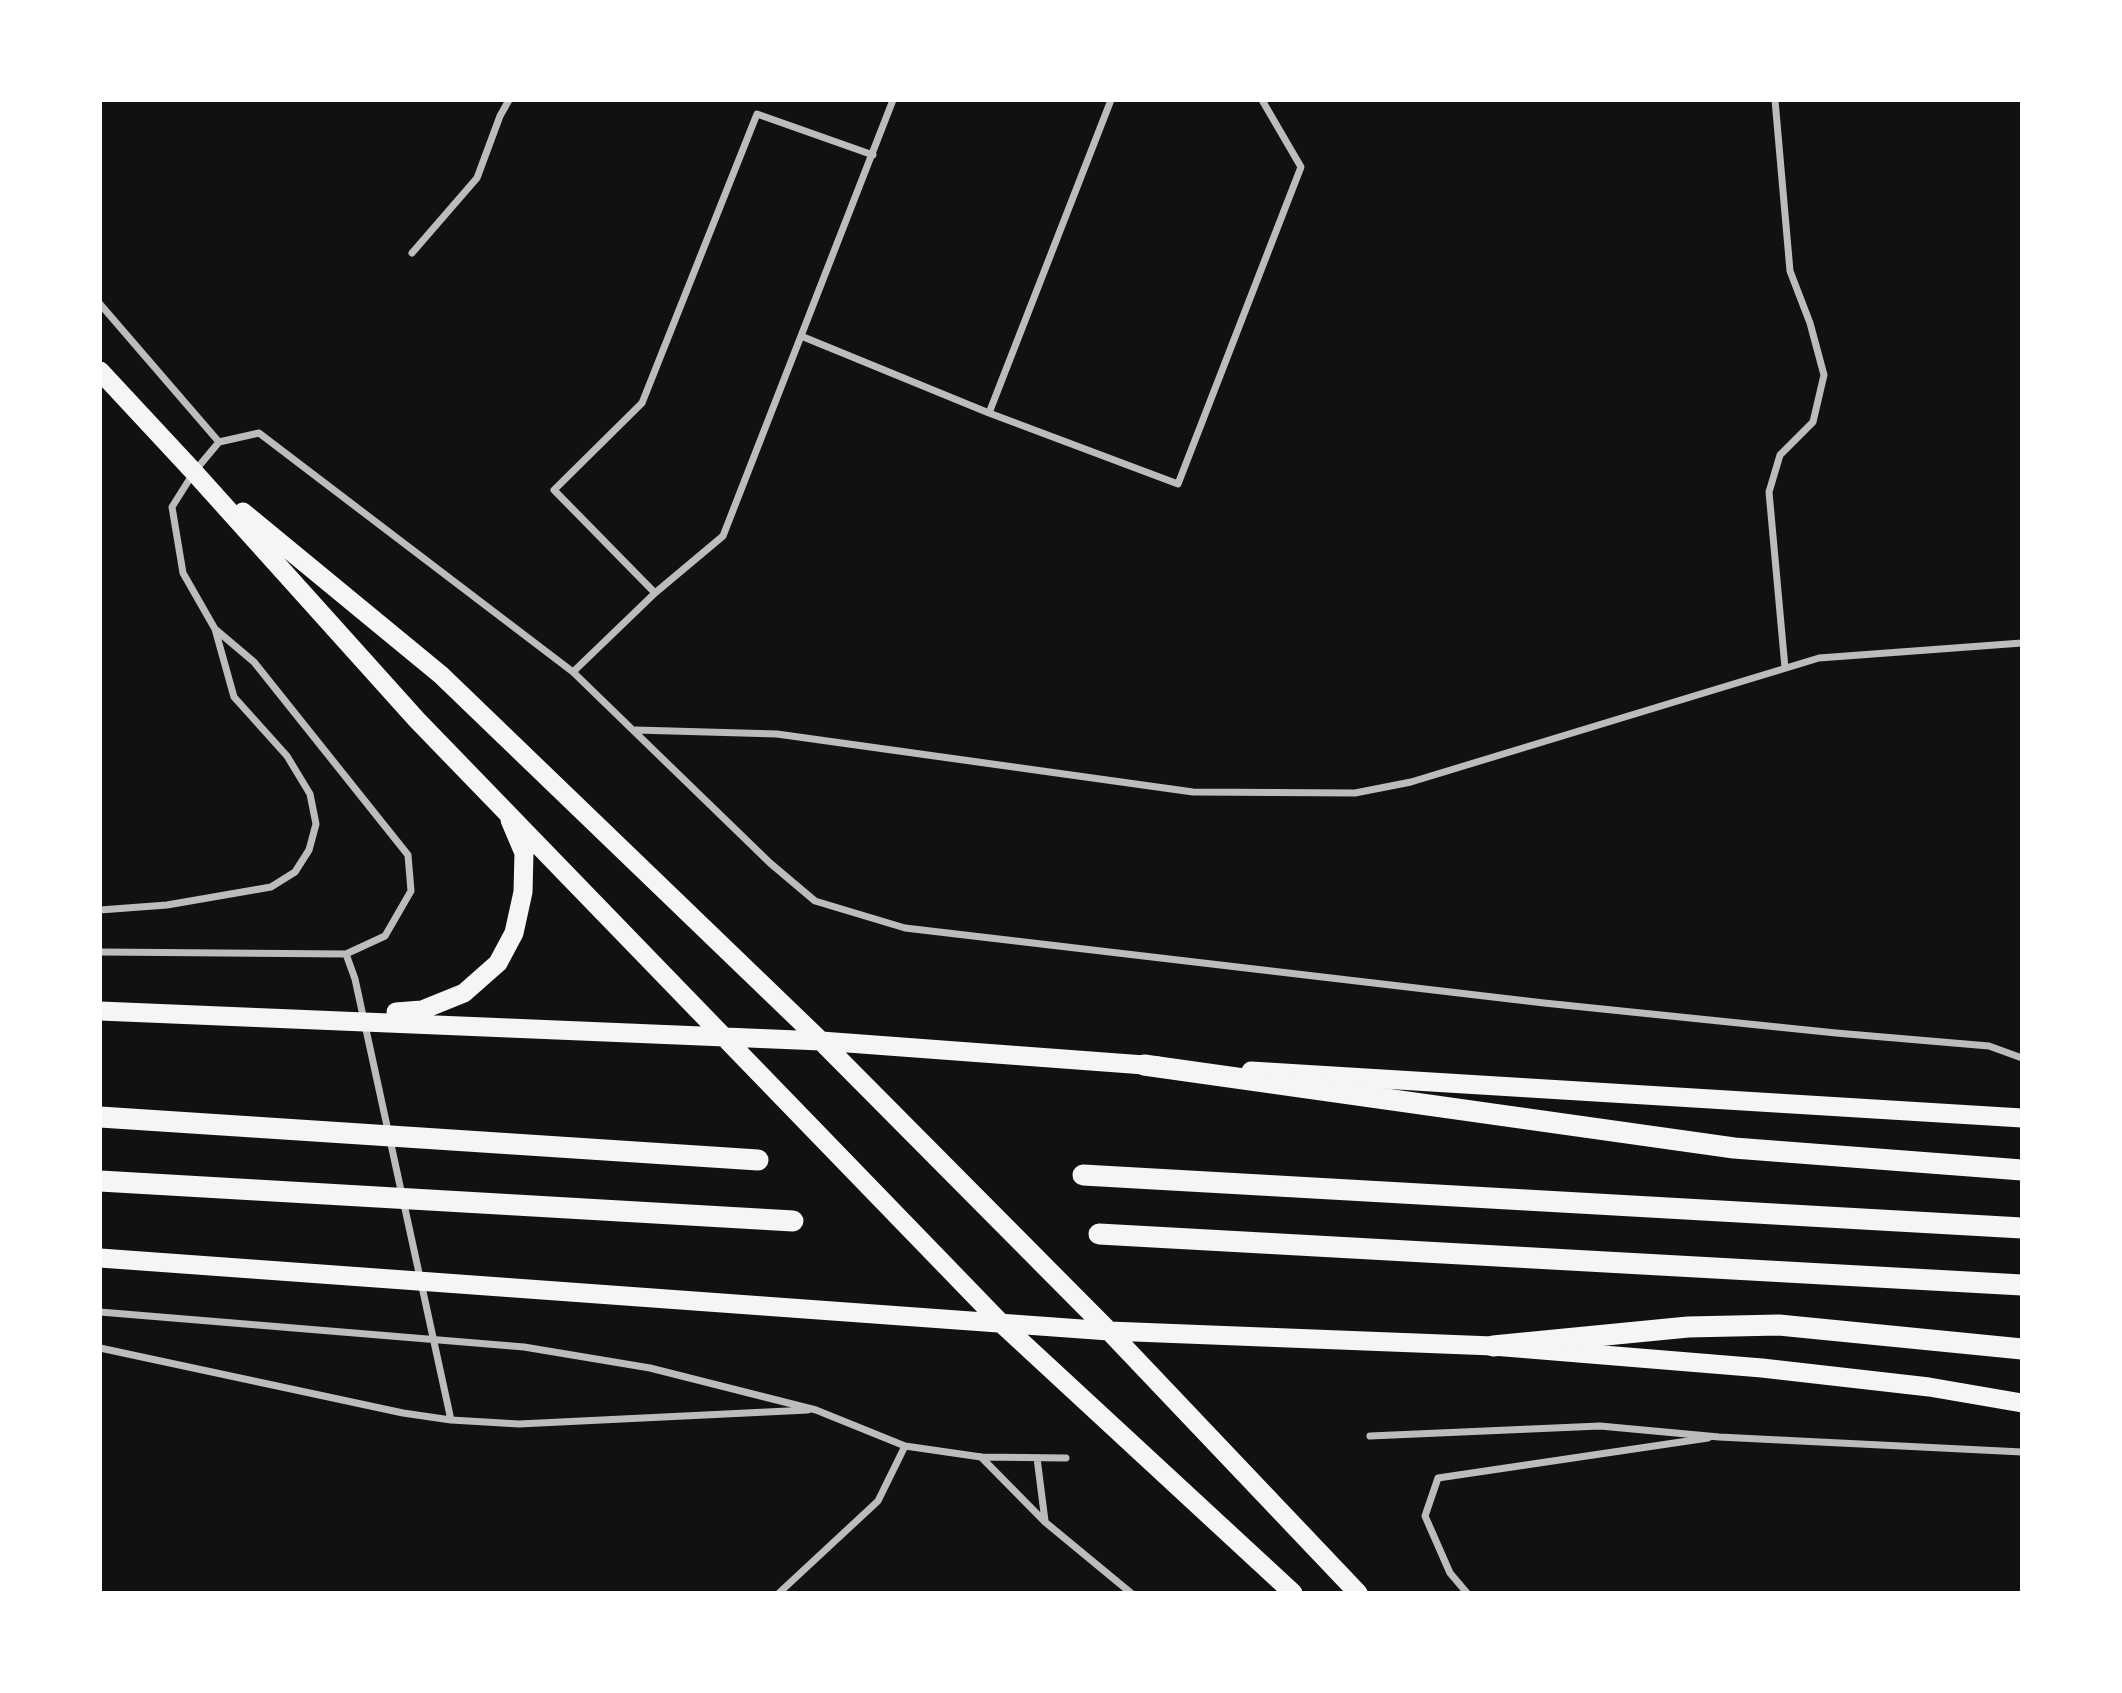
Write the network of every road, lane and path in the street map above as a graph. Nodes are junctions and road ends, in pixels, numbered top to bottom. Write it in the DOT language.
graph roads {
  1 [pos="509,100"];
  2 [pos="893,100"];
  3 [pos="1111,100"];
  4 [pos="1262,100"];
  5 [pos="1775,100"];
  6 [pos="873,155"];
  7 [pos="412,253"];
  8 [pos="100,304"];
  9 [pos="801,336"];
  10 [pos="100,371"];
  11 [pos="989,413"];
  12 [pos="219,442"];
  13 [pos="194,472"];
  14 [pos="655,593"];
  15 [pos="215,629"];
  16 [pos="2022,643"];
  17 [pos="1784,667"];
  18 [pos="573,672"];
  19 [pos="636,730"];
  20 [pos="505,809"];
  21 [pos="100,910"];
  22 [pos="100,953"];
  23 [pos="346,954"];
  24 [pos="100,1011"];
  25 [pos="318,1019"];
  26 [pos="724,1037"];
  27 [pos="821,1041"];
  28 [pos="2022,1058"];
  29 [pos="1144,1065"];
  30 [pos="100,1117"];
  31 [pos="2022,1118"];
  32 [pos="758,1160"];
  33 [pos="2022,1170"];
  34 [pos="1083,1175"];
  35 [pos="100,1181"];
  36 [pos="793,1221"];
  37 [pos="2022,1228"];
  38 [pos="1099,1234"];
  39 [pos="100,1258"];
  40 [pos="2022,1285"];
  41 [pos="100,1312"];
  42 [pos="1001,1323"];
  43 [pos="1109,1331"];
  44 [pos="1493,1346"];
  45 [pos="100,1348"];
  46 [pos="2022,1349"];
  47 [pos="2022,1404"];
  48 [pos="816,1410"];
  49 [pos="451,1420"];
  50 [pos="1370,1436"];
  51 [pos="1719,1437"];
  52 [pos="905,1446"];
  53 [pos="2022,1451"];
  54 [pos="981,1457"];
  55 [pos="1037,1458"];
  56 [pos="1066,1458"];
  57 [pos="1045,1522"];
  58 [pos="779,1593"];
  59 [pos="1131,1593"];
  60 [pos="1293,1593"];
  61 [pos="1358,1593"];
  62 [pos="1467,1593"];
  1 -- 7 [label="street"];
  2 -- 6 [label="street"];
  3 -- 11 [label="street"];
  4 -- 11 [label="street"];
  5 -- 17 [label="street"];
  6 -- 9 [label="street"];
  6 -- 14 [label="street"];
  8 -- 12 [label="street"];
  9 -- 11 [label="street"];
  9 -- 14 [label="street"];
  10 -- 13 [label="highway"];
  12 -- 13 [label="street"];
  12 -- 18 [label="street"];
  13 -- 15 [label="street"];
  13 -- 20 [label="highway"];
  13 -- 27 [label="highway"];
  14 -- 18 [label="street"];
  15 -- 21 [label="street"];
  15 -- 23 [label="street"];
  16 -- 17 [label="street"];
  17 -- 19 [label="street"];
  18 -- 19 [label="street"];
  19 -- 28 [label="street"];
  20 -- 25 [label="highway"];
  20 -- 26 [label="highway"];
  22 -- 23 [label="street"];
  23 -- 49 [label="street"];
  24 -- 25 [label="highway"];
  25 -- 26 [label="highway"];
  26 -- 27 [label="highway"];
  26 -- 42 [label="highway"];
  27 -- 29 [label="highway"];
  27 -- 43 [label="highway"];
  29 -- 31 [label="highway"];
  29 -- 33 [label="highway"];
  30 -- 32 [label="highway"];
  34 -- 37 [label="highway"];
  35 -- 36 [label="highway"];
  38 -- 40 [label="highway"];
  39 -- 42 [label="highway"];
  41 -- 48 [label="street"];
  42 -- 43 [label="highway"];
  42 -- 60 [label="highway"];
  43 -- 44 [label="highway"];
  43 -- 61 [label="highway"];
  44 -- 46 [label="highway"];
  44 -- 47 [label="highway"];
  45 -- 49 [label="street"];
  48 -- 49 [label="street"];
  48 -- 52 [label="street"];
  50 -- 51 [label="street"];
  51 -- 53 [label="street"];
  51 -- 62 [label="street"];
  52 -- 54 [label="street"];
  52 -- 58 [label="street"];
  54 -- 55 [label="street"];
  54 -- 57 [label="street"];
  55 -- 56 [label="street"];
  55 -- 57 [label="street"];
  57 -- 59 [label="street"];
}
